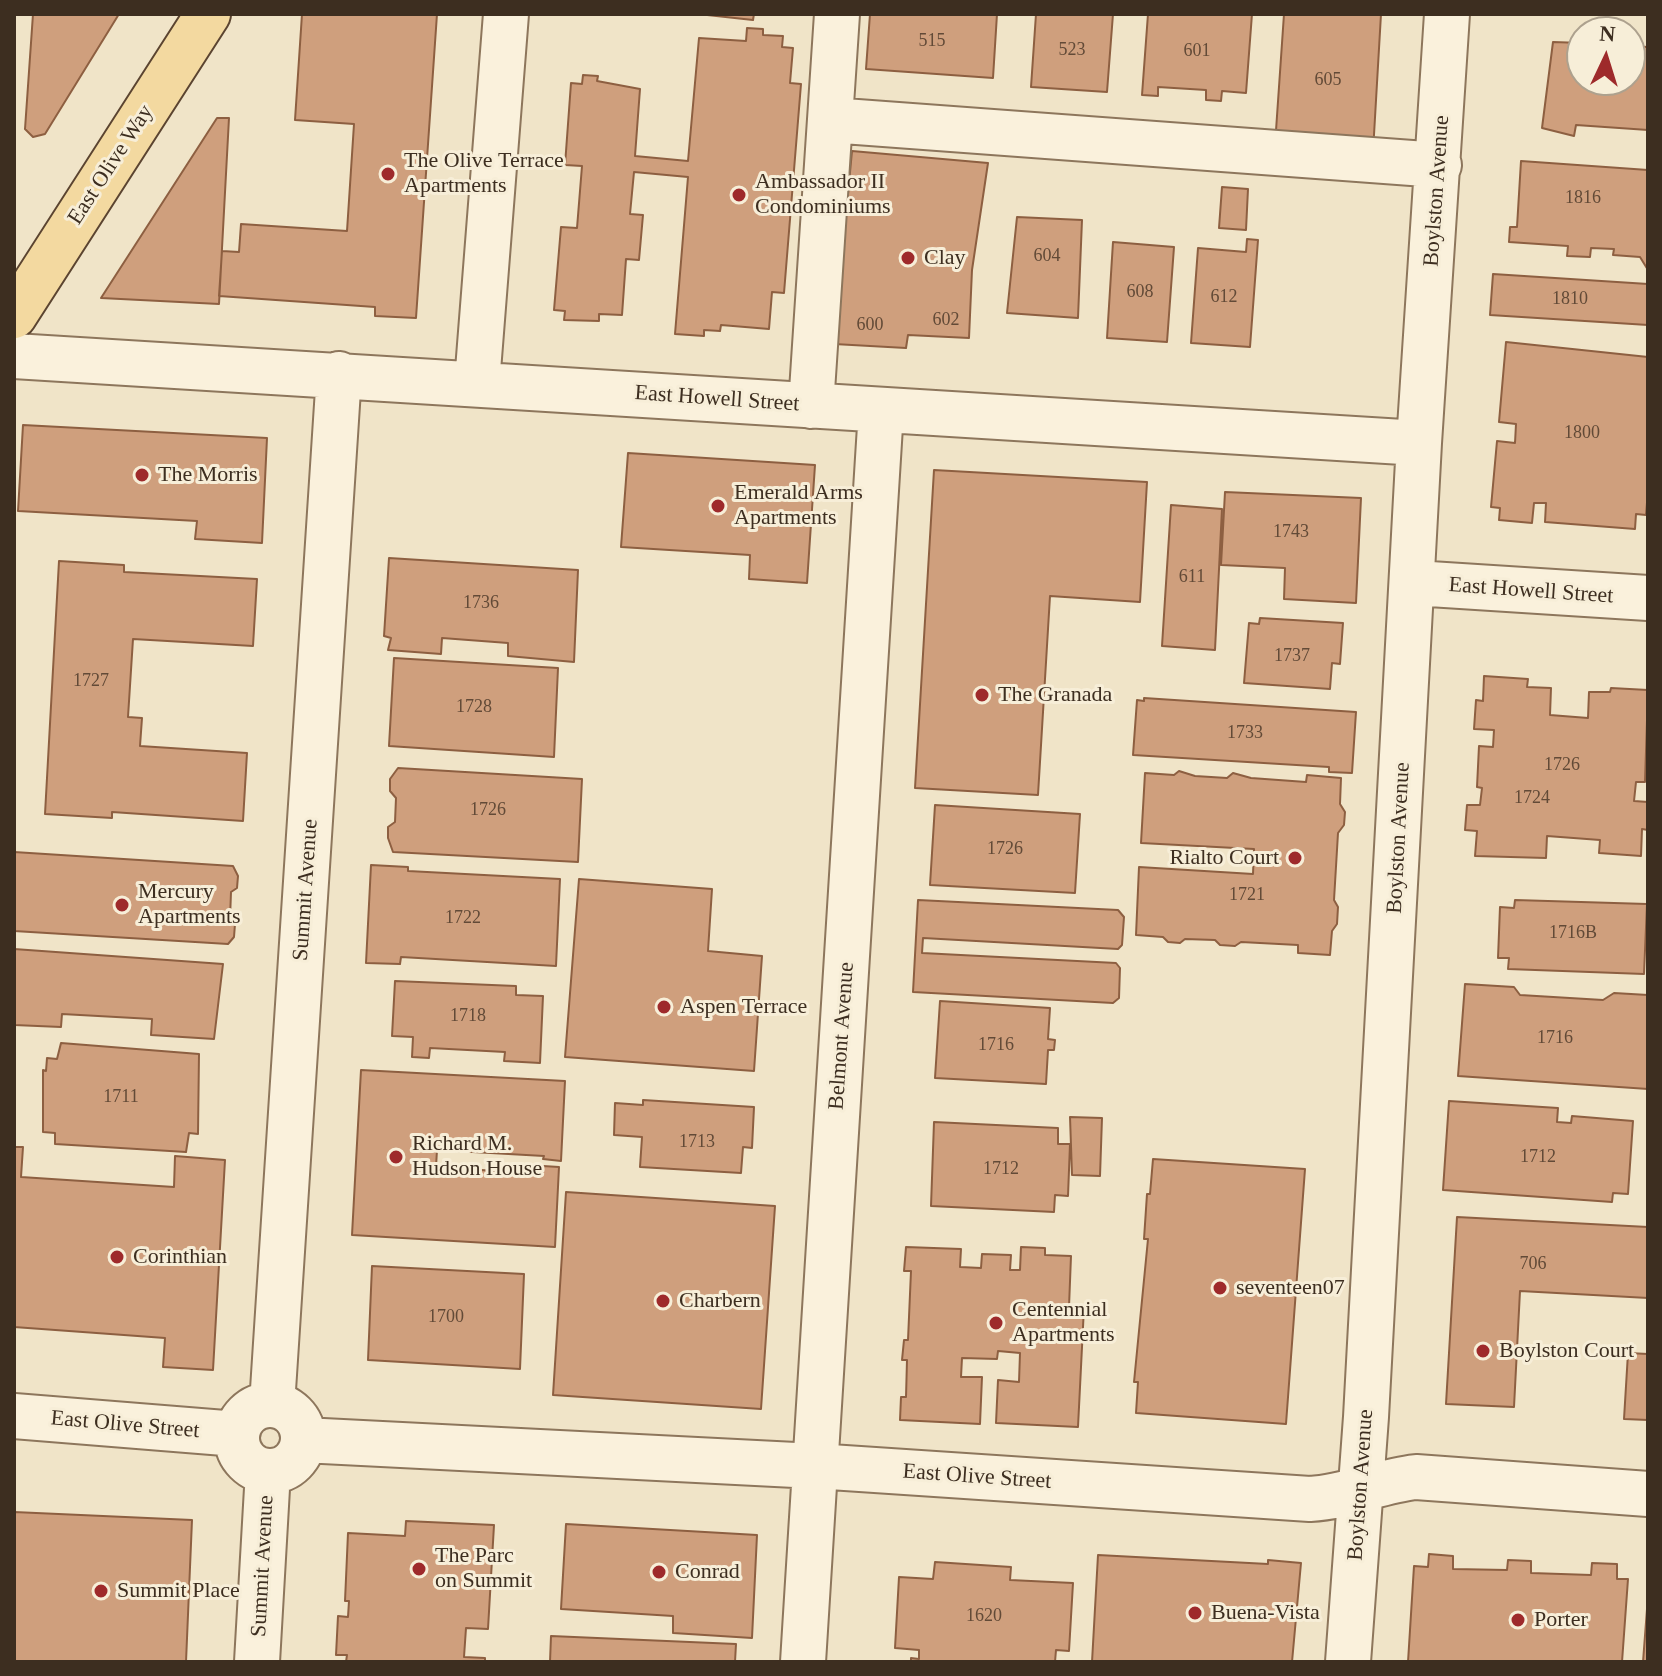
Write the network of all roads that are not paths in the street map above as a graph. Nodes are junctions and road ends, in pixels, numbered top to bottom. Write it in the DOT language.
graph roads {
  1 [pos="208,14"];
  2 [pos="506,14"];
  3 [pos="837,14"];
  4 [pos="1447,14"];
  5 [pos="830,120"];
  6 [pos="1439,165"];
  7 [pos="14,316"];
  8 [pos="14,356"];
  9 [pos="339,374"];
  10 [pos="477,383"];
  11 [pos="811,406"];
  12 [pos="881,410"];
  13 [pos="1419,443"];
  14 [pos="1414,583"];
  15 [pos="1648,598"];
  16 [pos="272,1405"];
  17 [pos="14,1416"];
  18 [pos="237,1434"];
  19 [pos="303,1440"];
  20 [pos="815,1466"];
  21 [pos="268,1471"];
  22 [pos="1361,1490"];
  23 [pos="1648,1494"];
  24 [pos="257,1662"];
  25 [pos="803,1662"];
  26 [pos="1348,1662"];
  1 -- 7 [label="main road, East Olive Way"];
  2 -- 10 [label="street"];
  3 -- 5 [label="street"];
  4 -- 6 [label="street, Boylston Avenue"];
  5 -- 6 [label="street"];
  5 -- 11 [label="street"];
  6 -- 13 [label="street, Boylston Avenue"];
  8 -- 9 [label="street, East Howell Street"];
  9 -- 10 [label="street, East Howell Street"];
  9 -- 16 [label="street, Summit Avenue"];
  10 -- 11 [label="street, East Howell Street"];
  11 -- 12 [label="street, East Howell Street"];
  12 -- 13 [label="street, East Howell Street"];
  12 -- 20 [label="street, Belmont Avenue"];
  13 -- 14 [label="street, Boylston Avenue"];
  14 -- 15 [label="street, East Howell Street"];
  14 -- 22 [label="street, Boylston Avenue"];
  16 -- 18 [label="street"];
  16 -- 19 [label="street"];
  17 -- 18 [label="street, East Olive Street"];
  18 -- 21 [label="street"];
  19 -- 20 [label="street, East Olive Street"];
  19 -- 21 [label="street"];
  20 -- 22 [label="street, East Olive Street"];
  20 -- 25 [label="street, Belmont Avenue"];
  21 -- 24 [label="street, Summit Avenue"];
  22 -- 23 [label="street, East Olive Street"];
  22 -- 26 [label="street, Boylston Avenue"];
}
